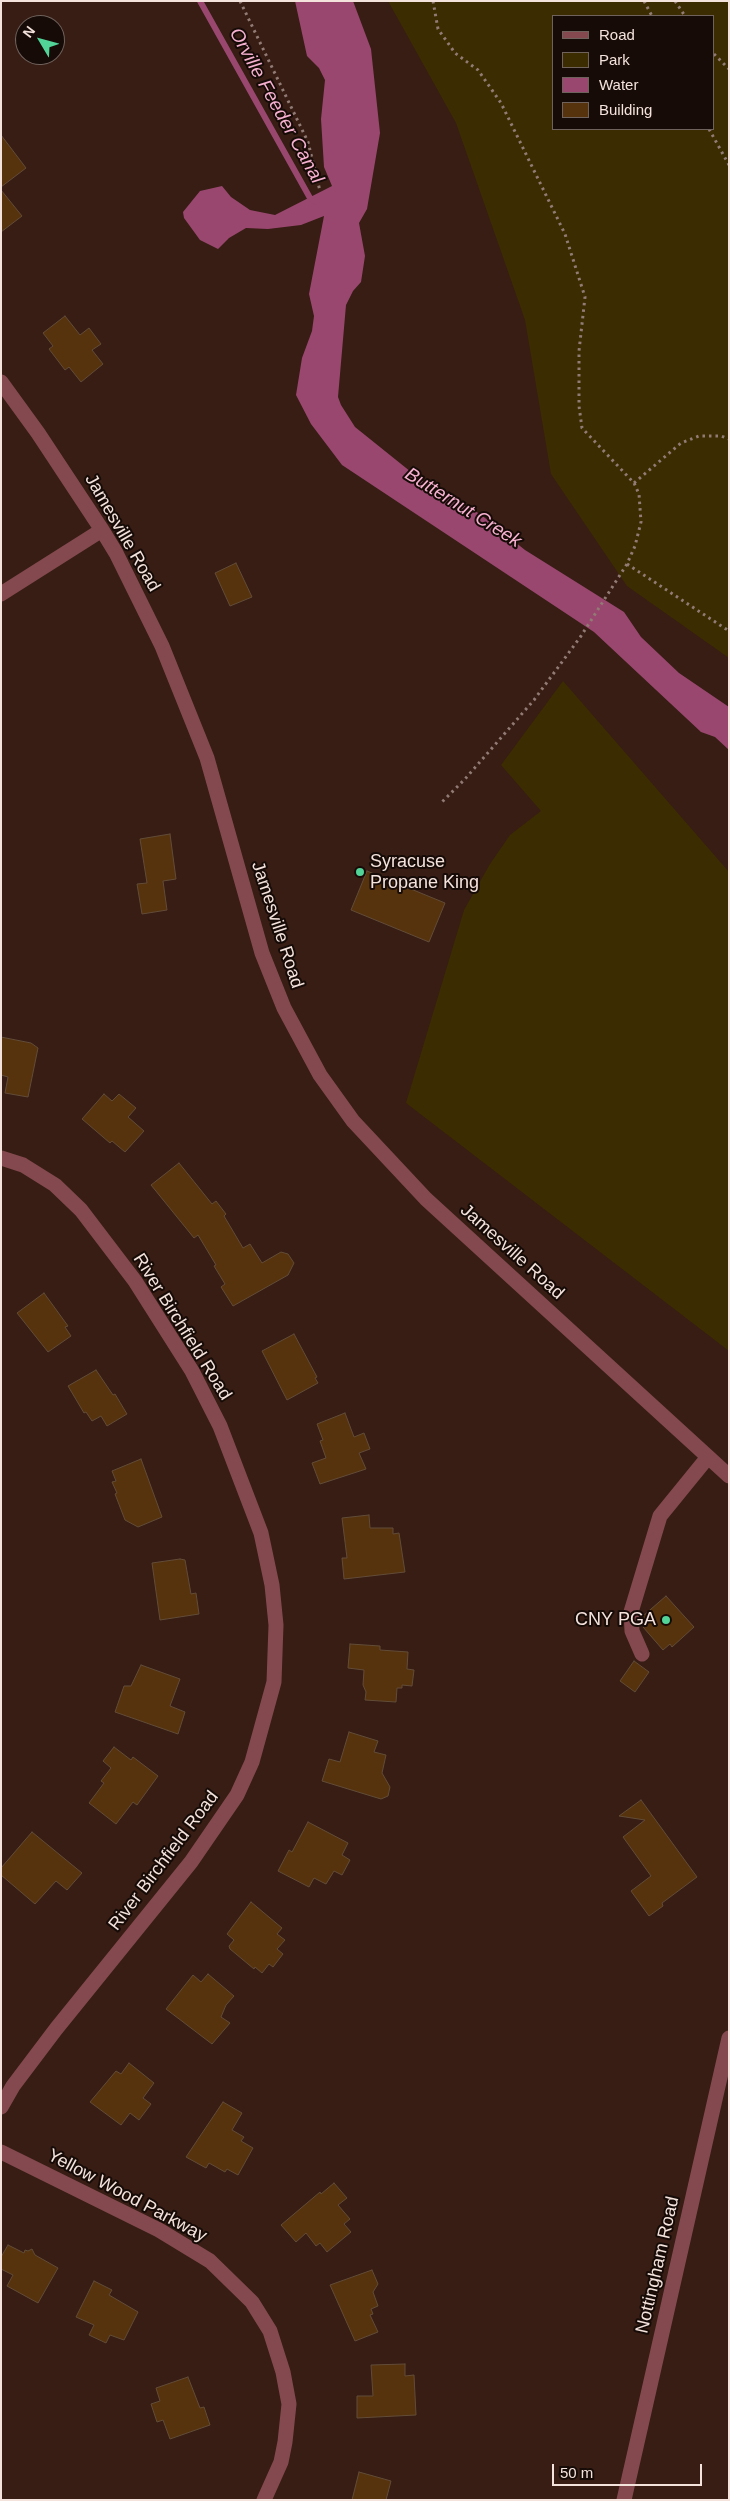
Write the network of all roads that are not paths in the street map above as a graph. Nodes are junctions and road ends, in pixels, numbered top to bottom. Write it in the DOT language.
graph roads {
  1 [pos="1,382"];
  2 [pos="102,530"];
  3 [pos="1,594"];
  4 [pos="1,1158"];
  5 [pos="708,1457"];
  6 [pos="729,1476"];
  7 [pos="642,1654"];
  8 [pos="729,2038"];
  9 [pos="1,2107"];
  10 [pos="1,2152"];
  11 [pos="264,2500"];
  12 [pos="624,2500"];
  1 -- 2 [label="street, Jamesville Road"];
  2 -- 3 [label="street"];
  2 -- 5 [label="street, Jamesville Road"];
  4 -- 9 [label="street, River Birchfield Road"];
  5 -- 6 [label="street, Jamesville Road"];
  5 -- 7 [label="street"];
  8 -- 12 [label="street, Nottingham Road"];
  10 -- 11 [label="street, Yellow Wood Parkway"];
}
